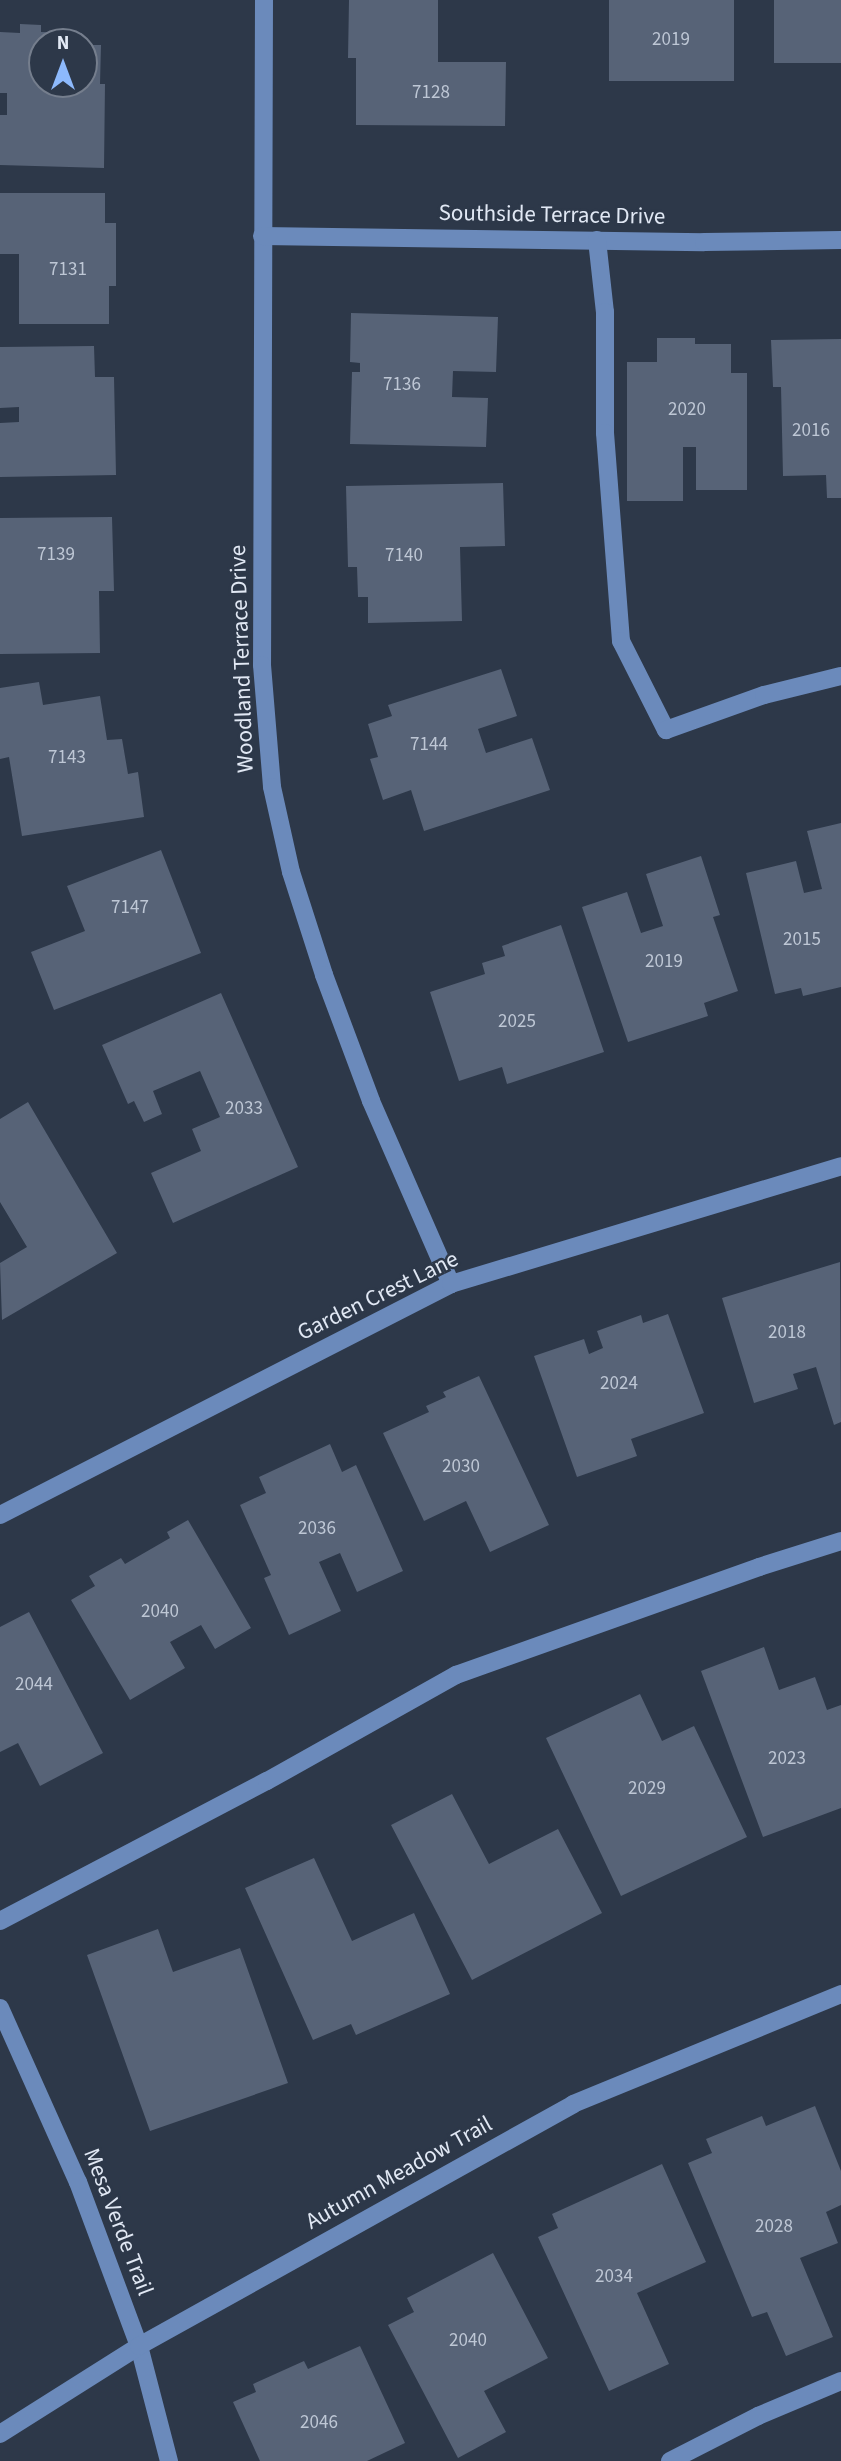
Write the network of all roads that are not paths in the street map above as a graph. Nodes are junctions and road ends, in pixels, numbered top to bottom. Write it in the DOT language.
graph roads {
  1 [pos="264,0"];
  2 [pos="262,236"];
  3 [pos="597,240"];
  4 [pos="841,240"];
  5 [pos="841,676"];
  6 [pos="841,1166"];
  7 [pos="450,1284"];
  8 [pos="0,1515"];
  9 [pos="841,1541"];
  10 [pos="0,1921"];
  11 [pos="841,1994"];
  12 [pos="0,2008"];
  13 [pos="139,2346"];
  14 [pos="841,2382"];
  15 [pos="0,2434"];
  16 [pos="169,2461"];
  17 [pos="670,2461"];
  1 -- 2 [label="street, Woodland Terrace Drive"];
  2 -- 3 [label="street, Southside Terrace Drive"];
  2 -- 7 [label="street, Woodland Terrace Drive"];
  3 -- 4 [label="street, Southside Terrace Drive"];
  3 -- 5 [label="street"];
  6 -- 7 [label="street, Garden Crest Lane"];
  7 -- 8 [label="street, Garden Crest Lane"];
  9 -- 10 [label="street"];
  11 -- 13 [label="street, Autumn Meadow Trail"];
  12 -- 13 [label="street, Mesa Verde Trail"];
  13 -- 15 [label="street, Autumn Meadow Trail"];
  13 -- 16 [label="street, Mesa Verde Trail"];
  14 -- 17 [label="street"];
}
